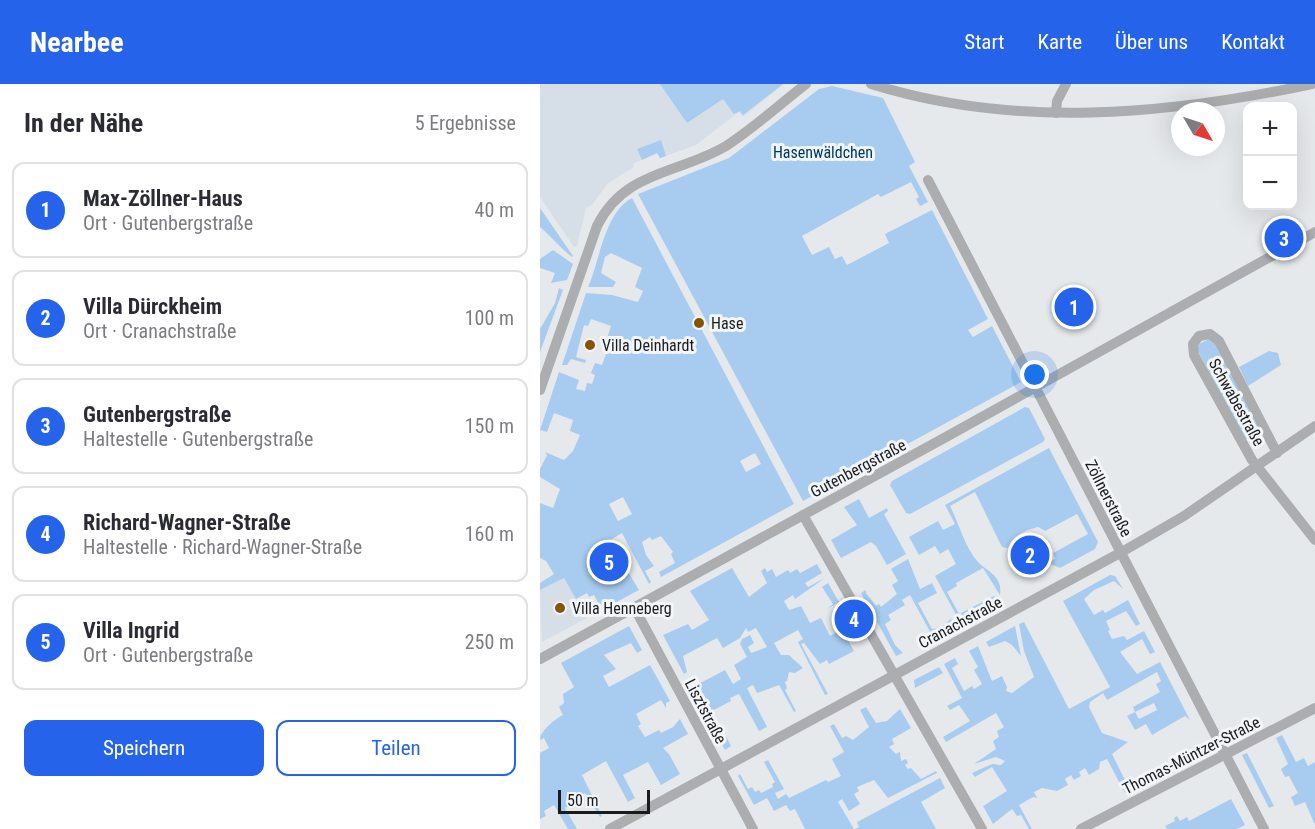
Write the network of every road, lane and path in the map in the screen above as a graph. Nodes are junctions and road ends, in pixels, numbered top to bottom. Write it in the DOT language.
graph roads {
  1 [pos="806,84"];
  2 [pos="871,84"];
  3 [pos="1066,84"];
  4 [pos="1312,84"];
  5 [pos="898,87"];
  6 [pos="1056,113"];
  7 [pos="928,180"];
  8 [pos="1315,232"];
  9 [pos="1035,389"];
  10 [pos="540,390"];
  11 [pos="1315,426"];
  12 [pos="1277,453"];
  13 [pos="1258,467"];
  14 [pos="803,515"];
  15 [pos="1315,540"];
  16 [pos="1120,553"];
  17 [pos="634,607"];
  18 [pos="540,658"];
  19 [pos="894,675"];
  20 [pos="1315,708"];
  21 [pos="1225,754"];
  22 [pos="720,769"];
  23 [pos="610,829"];
  24 [pos="753,829"];
  25 [pos="982,829"];
  26 [pos="1081,829"];
  27 [pos="1264,829"];
  1 -- 10 [label="street"];
  2 -- 5 [label="street"];
  3 -- 6 [label="street"];
  4 -- 6 [label="street"];
  5 -- 6 [label="street"];
  7 -- 9 [label="street, Zöllnerstraße"];
  8 -- 9 [label="street, Gutenbergstraße"];
  9 -- 14 [label="street, Gutenbergstraße"];
  9 -- 16 [label="street, Zöllnerstraße"];
  11 -- 12 [label="street, Cranachstraße"];
  12 -- 13 [label="street, Cranachstraße"];
  12 -- 13 [label="street, Schwabestraße"];
  13 -- 15 [label="street, Schwabestraße"];
  13 -- 16 [label="street, Cranachstraße"];
  14 -- 17 [label="street, Gutenbergstraße"];
  14 -- 19 [label="street"];
  16 -- 19 [label="street, Cranachstraße"];
  16 -- 21 [label="street, Zöllnerstraße"];
  17 -- 18 [label="street, Gutenbergstraße"];
  17 -- 22 [label="street, Lisztstraße"];
  19 -- 22 [label="street, Cranachstraße"];
  19 -- 25 [label="street"];
  20 -- 21 [label="street, Thomas-Müntzer-Straße"];
  21 -- 26 [label="street, Thomas-Müntzer-Straße"];
  21 -- 27 [label="street, Zöllnerstraße"];
  22 -- 23 [label="street, Cranachstraße"];
  22 -- 24 [label="street, Lisztstraße"];
}
